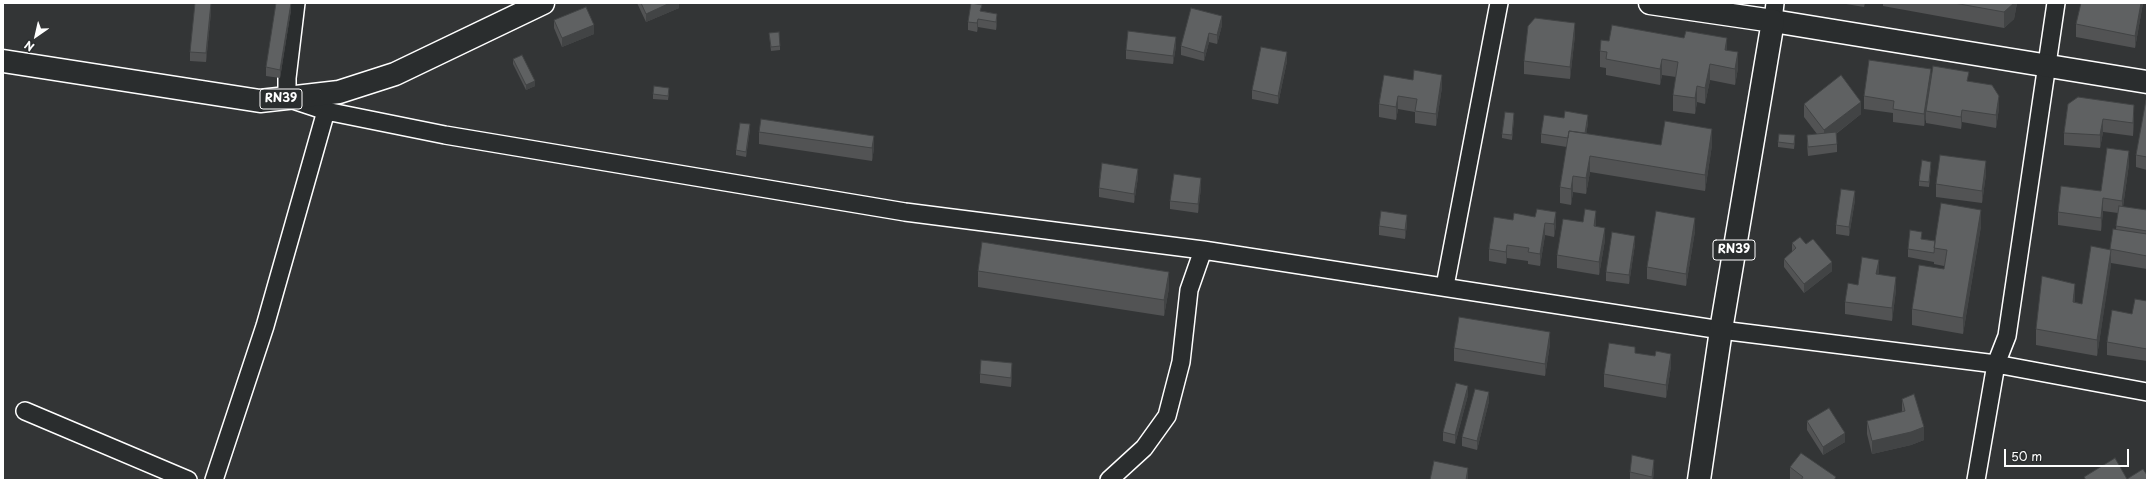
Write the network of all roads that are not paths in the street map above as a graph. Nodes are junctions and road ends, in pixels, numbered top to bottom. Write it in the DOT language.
graph roads {
  1 [pos="296,3"];
  2 [pos="543,3"];
  3 [pos="1499,3"];
  4 [pos="1650,3"];
  5 [pos="2056,3"];
  6 [pos="1774,12"];
  7 [pos="3,61"];
  8 [pos="2047,67"];
  9 [pos="2147,82"];
  10 [pos="288,98"];
  11 [pos="326,111"];
  12 [pos="1203,250"];
  13 [pos="1445,286"];
  14 [pos="1721,330"];
  15 [pos="1996,364"];
  16 [pos="2147,392"];
  17 [pos="25,410"];
  18 [pos="188,480"];
  19 [pos="214,480"];
  20 [pos="1109,480"];
  21 [pos="1699,480"];
  22 [pos="1976,480"];
  1 -- 10 [label="street"];
  2 -- 10 [label="main road, RN39"];
  3 -- 13 [label="street"];
  4 -- 6 [label="main road"];
  5 -- 8 [label="street"];
  6 -- 8 [label="main road"];
  6 -- 14 [label="main road, RN39"];
  7 -- 10 [label="main road, RN39"];
  8 -- 9 [label="main road"];
  8 -- 15 [label="street"];
  10 -- 11 [label="street"];
  11 -- 12 [label="street"];
  11 -- 19 [label="street"];
  12 -- 13 [label="street"];
  12 -- 20 [label="street"];
  13 -- 14 [label="street"];
  14 -- 15 [label="street"];
  14 -- 21 [label="main road, RN39"];
  15 -- 16 [label="street"];
  15 -- 22 [label="street"];
  17 -- 18 [label="street"];
}
